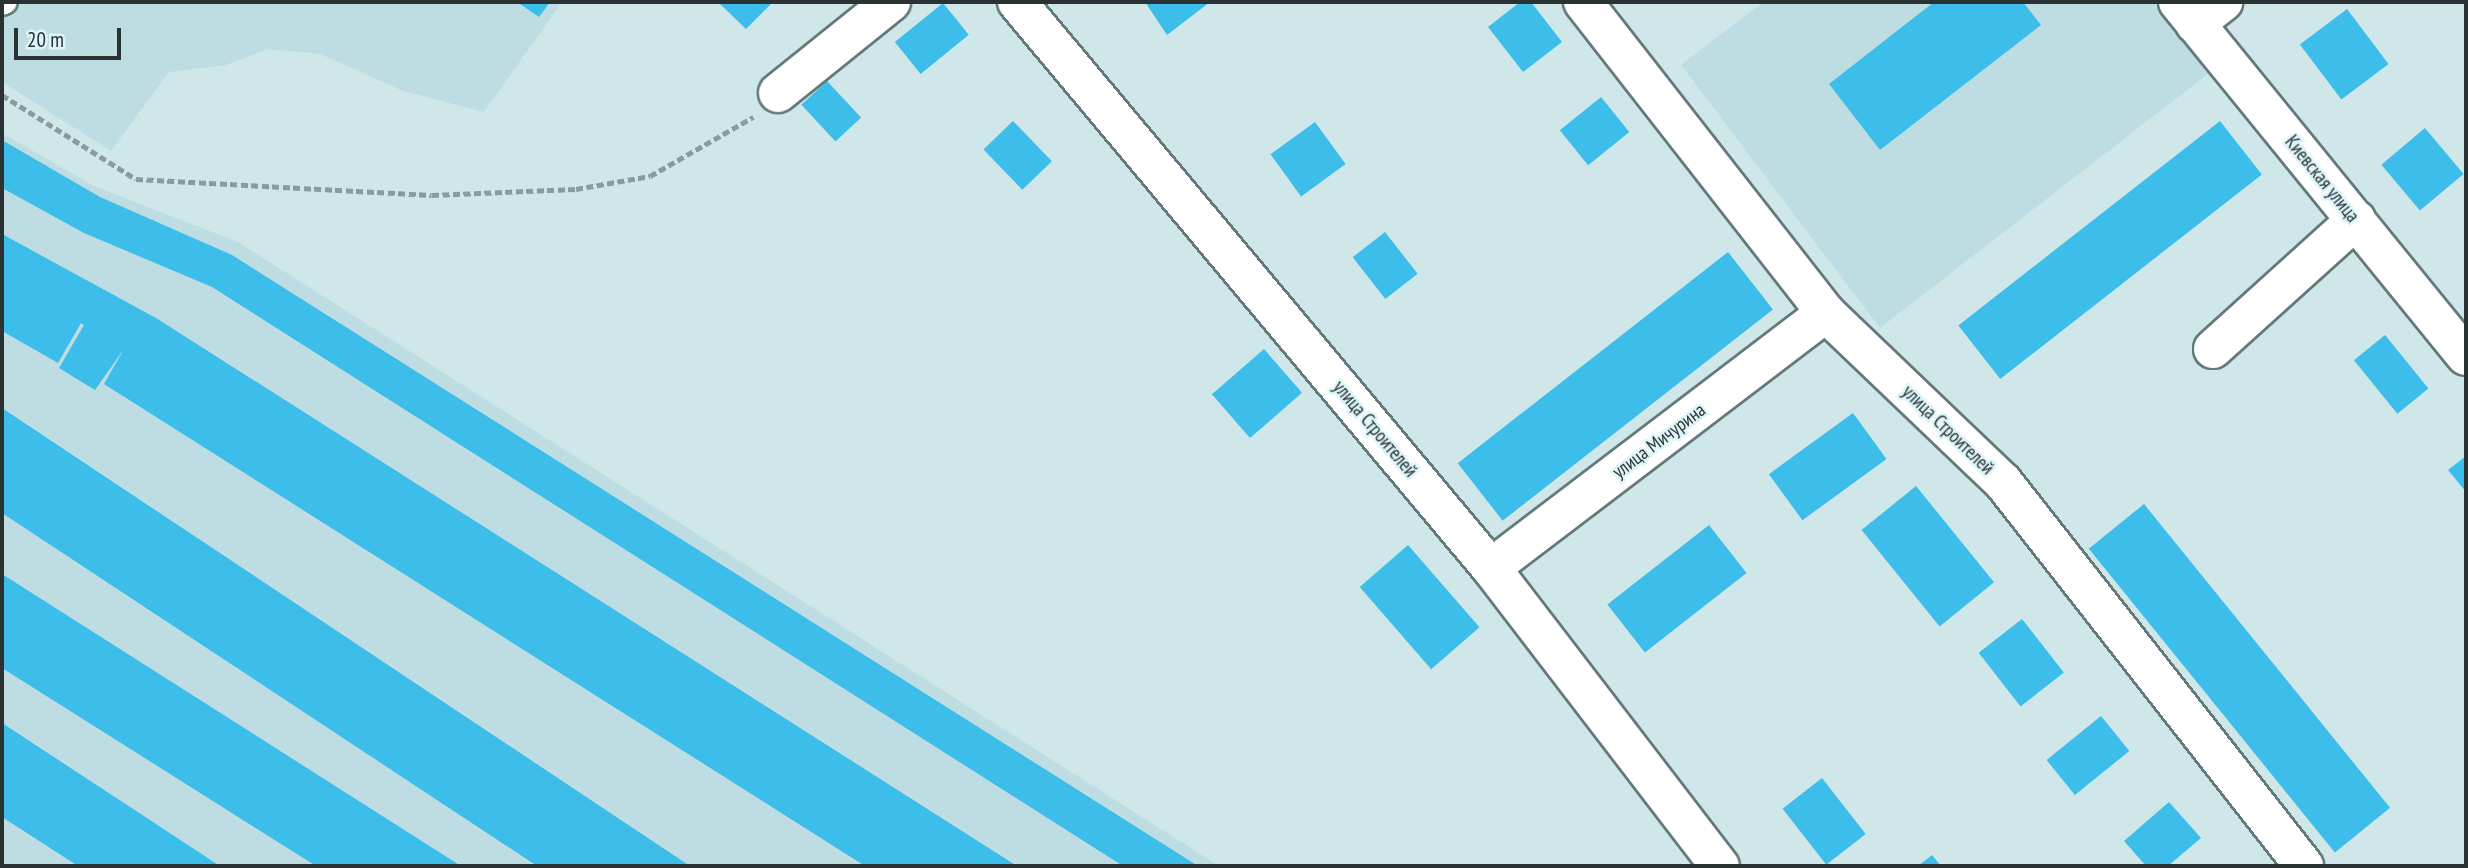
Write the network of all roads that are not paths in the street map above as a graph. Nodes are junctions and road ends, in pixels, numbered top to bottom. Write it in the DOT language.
graph roads {
  1 [pos="891,2"];
  2 [pos="1017,2"];
  3 [pos="1583,2"];
  4 [pos="2199,9"];
  5 [pos="778,93"];
  6 [pos="2356,220"];
  7 [pos="1826,313"];
  8 [pos="2213,349"];
  9 [pos="2466,356"];
  10 [pos="1491,568"];
  11 [pos="1720,866"];
  12 [pos="2304,866"];
  1 -- 5 [label="street"];
  2 -- 10 [label="street, улица Строителей"];
  3 -- 7 [label="street, улица Строителей"];
  4 -- 6 [label="street, Киевская улица"];
  6 -- 8 [label="street"];
  6 -- 9 [label="street, Киевская улица"];
  7 -- 10 [label="street, улица Мичурина"];
  7 -- 12 [label="street, улица Строителей"];
  10 -- 11 [label="street, улица Строителей"];
}
